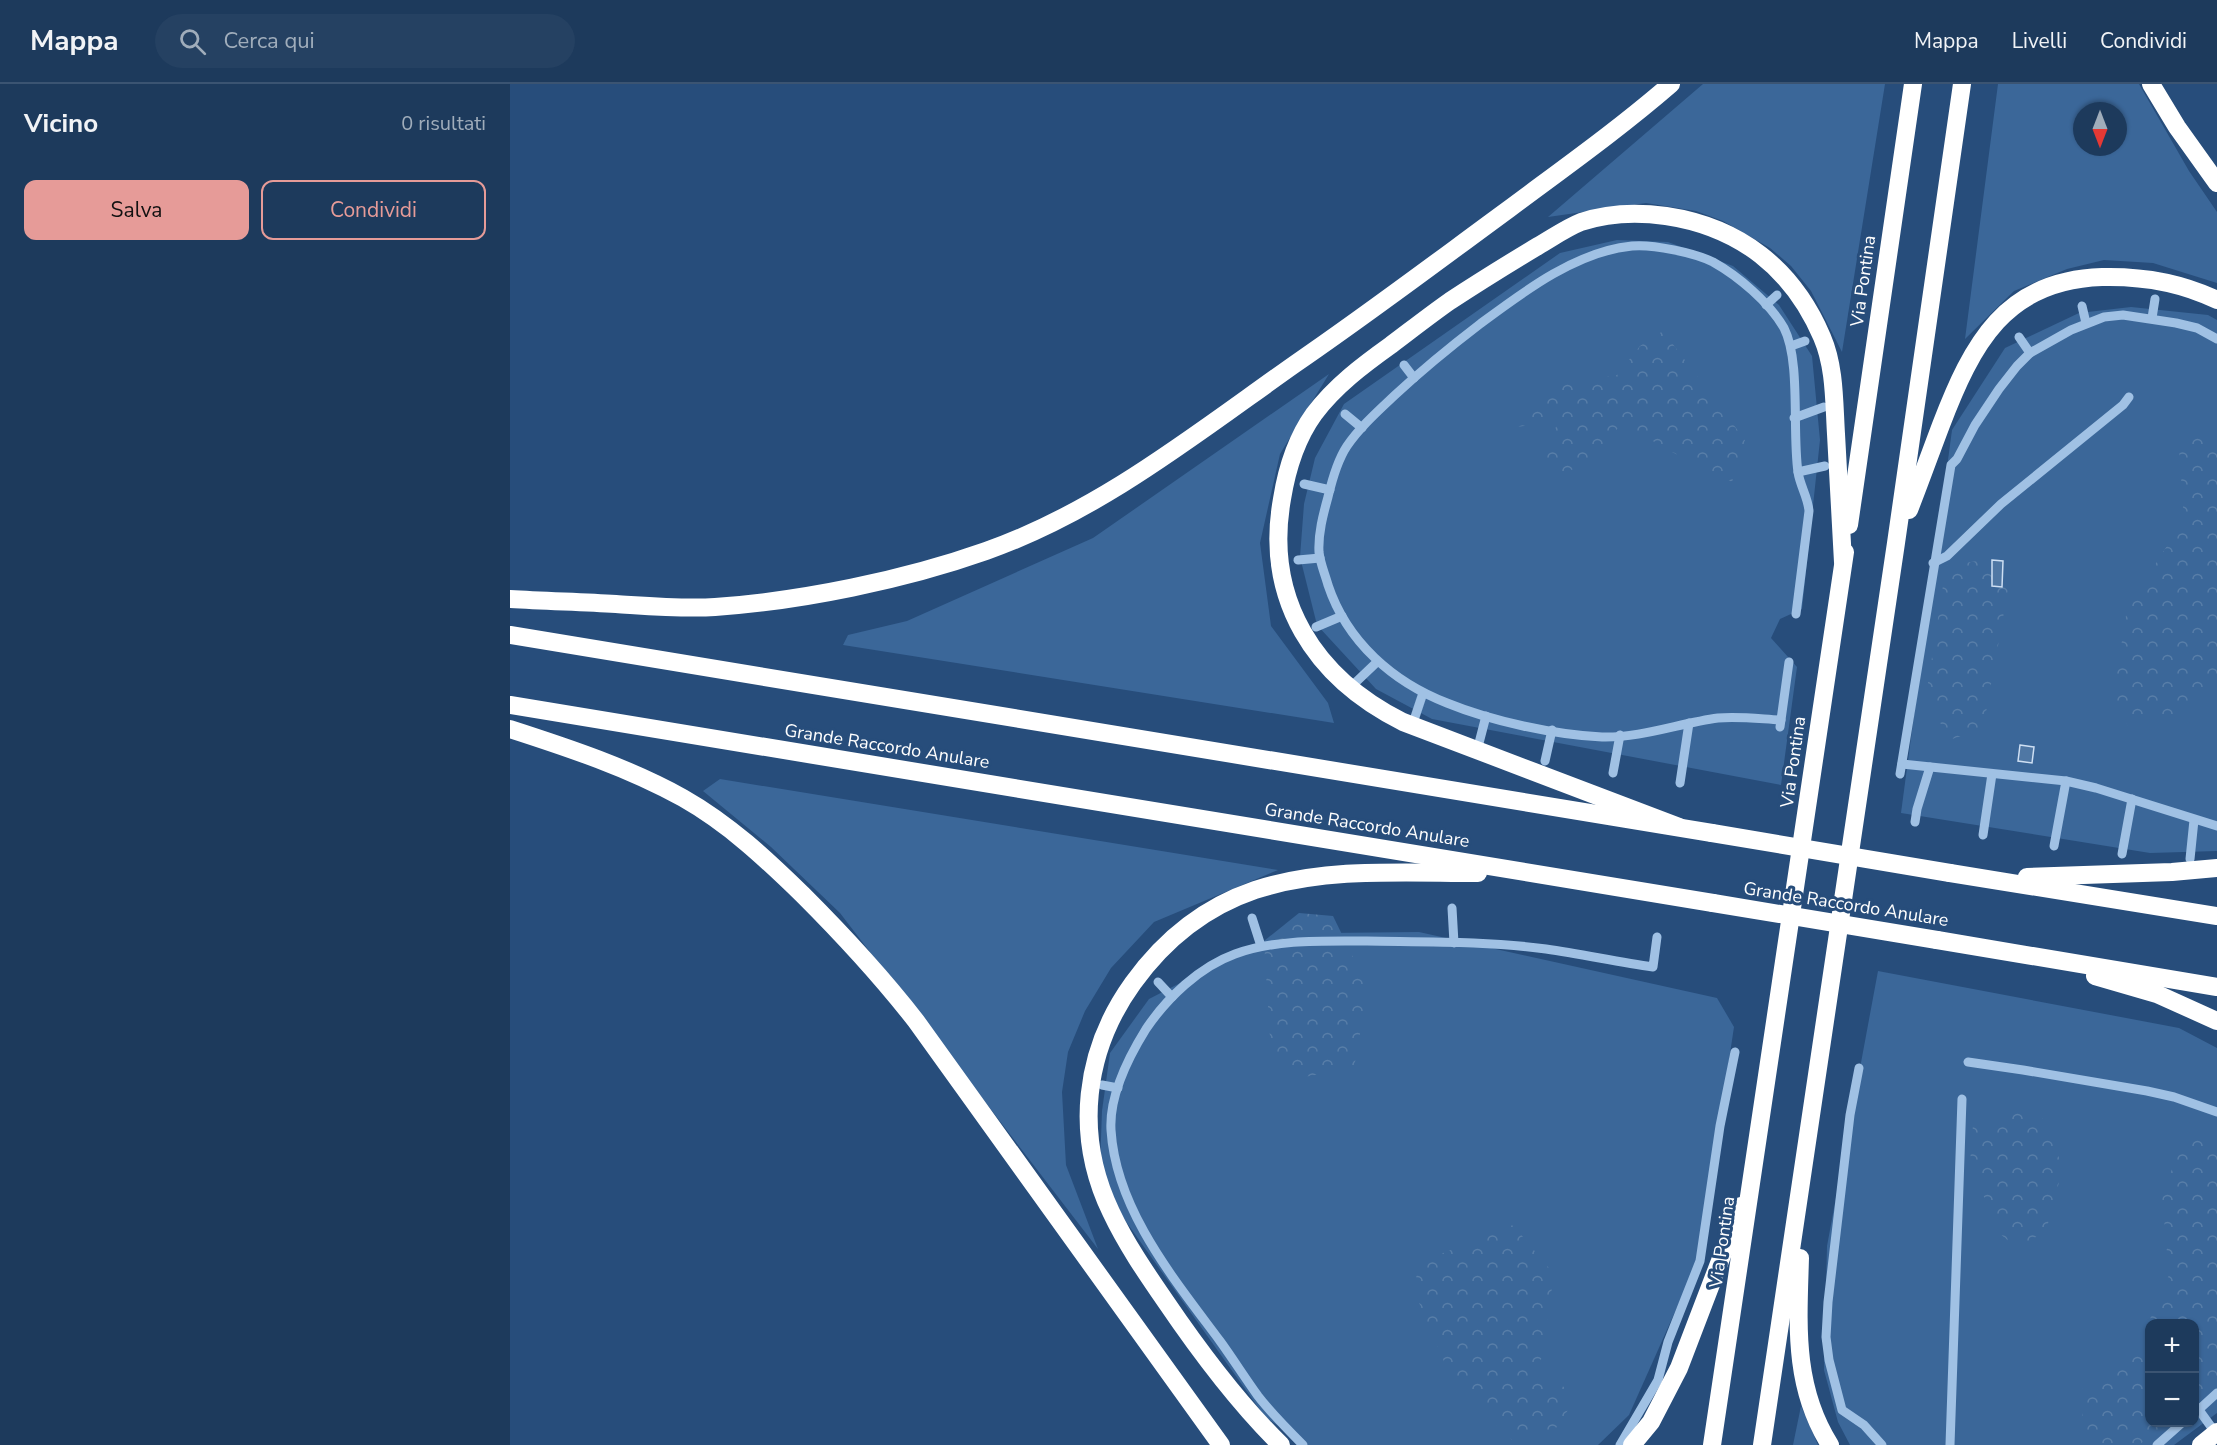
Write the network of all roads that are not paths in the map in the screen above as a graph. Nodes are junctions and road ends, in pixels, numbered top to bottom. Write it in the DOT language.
graph roads {
  1 [pos="1671,84"];
  2 [pos="1913,84"];
  3 [pos="1962,84"];
  4 [pos="2151,84"];
  5 [pos="2217,183"];
  6 [pos="2217,300"];
  7 [pos="1896,543"];
  8 [pos="1843,562"];
  9 [pos="510,599"];
  10 [pos="510,635"];
  11 [pos="510,705"];
  12 [pos="510,729"];
  13 [pos="1679,827"];
  14 [pos="2217,868"];
  15 [pos="1531,873"];
  16 [pos="1988,879"];
  17 [pos="2217,916"];
  18 [pos="2018,954"];
  19 [pos="2217,987"];
  20 [pos="2217,1021"];
  21 [pos="1804,1162"];
  22 [pos="1753,1174"];
  23 [pos="2217,1432"];
  24 [pos="1221,1445"];
  25 [pos="1281,1445"];
  26 [pos="1632,1445"];
  27 [pos="1712,1445"];
  28 [pos="1762,1445"];
  29 [pos="1830,1445"];
  30 [pos="2201,1445"];
  1 -- 9 [label="highway"];
  2 -- 8 [label="highway, Via Pontina"];
  3 -- 7 [label="highway"];
  4 -- 5 [label="highway"];
  6 -- 7 [label="highway"];
  7 -- 21 [label="highway"];
  8 -- 13 [label="highway"];
  8 -- 22 [label="highway, Via Pontina"];
  10 -- 13 [label="highway"];
  11 -- 15 [label="highway, Grande Raccordo Anulare"];
  12 -- 24 [label="highway"];
  13 -- 16 [label="highway, bridge"];
  14 -- 16 [label="highway"];
  15 -- 18 [label="highway, Grande Raccordo Anulare, bridge"];
  15 -- 25 [label="highway"];
  16 -- 17 [label="highway"];
  18 -- 19 [label="highway, Grande Raccordo Anulare"];
  18 -- 20 [label="highway"];
  21 -- 28 [label="highway"];
  21 -- 29 [label="highway"];
  22 -- 26 [label="highway"];
  22 -- 27 [label="highway, Via Pontina"];
  23 -- 30 [label="highway"];
}
